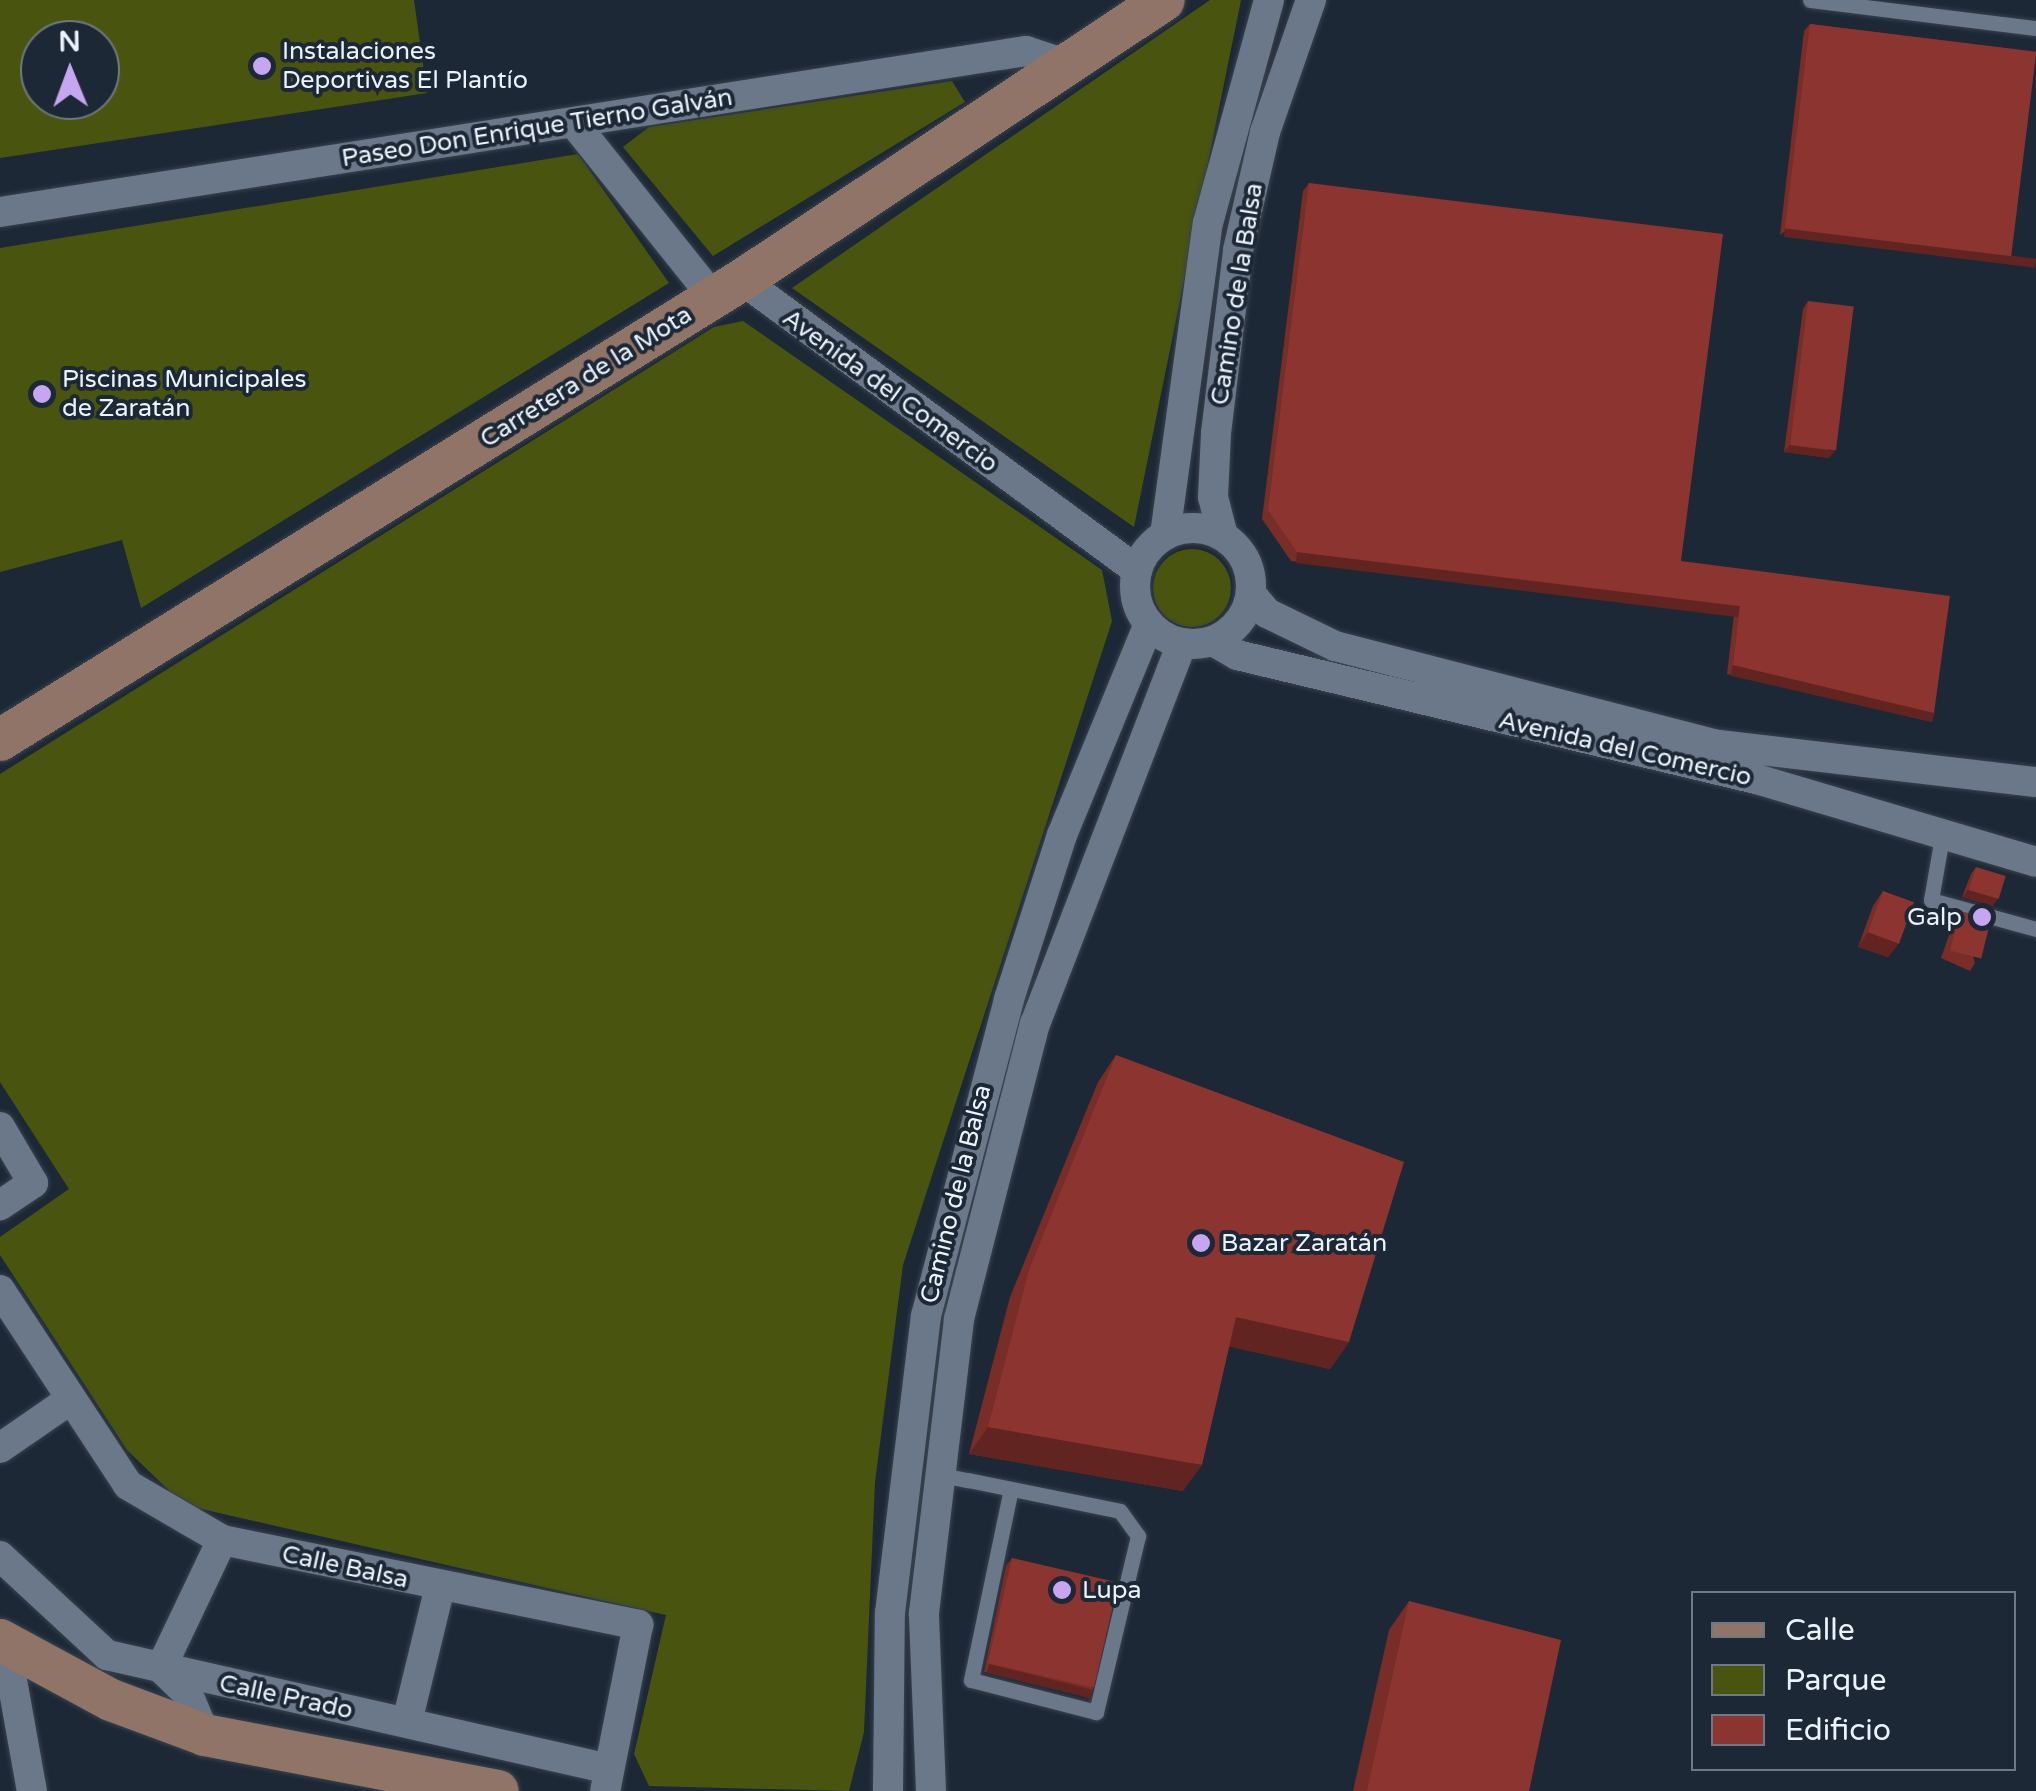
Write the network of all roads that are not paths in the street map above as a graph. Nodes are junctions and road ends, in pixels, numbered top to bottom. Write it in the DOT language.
graph roads {
  1 [pos="1164,0"];
  2 [pos="1268,0"];
  3 [pos="1310,0"];
  4 [pos="1810,0"];
  5 [pos="2036,28"];
  6 [pos="1072,66"];
  7 [pos="574,122"];
  8 [pos="0,212"];
  9 [pos="727,288"];
  10 [pos="1164,535"];
  11 [pos="1223,536"];
  12 [pos="1136,570"];
  13 [pos="1251,594"];
  14 [pos="1149,624"];
  15 [pos="1198,642"];
  16 [pos="0,740"];
  17 [pos="2036,782"];
  18 [pos="1943,831"];
  19 [pos="2036,862"];
  20 [pos="2036,929"];
  21 [pos="0,1128"];
  22 [pos="0,1205"];
  23 [pos="0,1290"];
  24 [pos="71,1399"];
  25 [pos="0,1448"];
  26 [pos="936,1474"];
  27 [pos="1011,1488"];
  28 [pos="222,1540"];
  29 [pos="0,1556"];
  30 [pos="440,1587"];
  31 [pos="3,1644"];
  32 [pos="161,1668"];
  33 [pos="111,1700"];
  34 [pos="407,1722"];
  35 [pos="205,1735"];
  36 [pos="607,1780"];
  37 [pos="32,1791"];
  38 [pos="498,1791"];
  39 [pos="888,1791"];
  40 [pos="931,1791"];
  1 -- 6 [label="main road, Carretera de la Mota"];
  2 -- 10 [label="street, Camino de la Balsa"];
  3 -- 11 [label="street, Camino de la Balsa"];
  4 -- 5 [label="lane"];
  6 -- 7 [label="street, Paseo Don Enrique Tierno Galván"];
  6 -- 9 [label="main road, Carretera de la Mota"];
  7 -- 8 [label="street, Paseo Don Enrique Tierno Galván"];
  7 -- 9 [label="street, Avenida del Comercio"];
  9 -- 12 [label="street, Avenida del Comercio"];
  9 -- 16 [label="main road, Carretera de la Mota"];
  10 -- 11 [label="street"];
  10 -- 12 [label="street"];
  11 -- 13 [label="street"];
  12 -- 14 [label="street"];
  13 -- 15 [label="street"];
  13 -- 17 [label="street, Avenida del Comercio"];
  14 -- 15 [label="street"];
  14 -- 39 [label="street, Camino de la Balsa"];
  15 -- 18 [label="street, Avenida del Comercio"];
  15 -- 26 [label="street, Camino de la Balsa"];
  18 -- 19 [label="street, Avenida del Comercio"];
  18 -- 20 [label="lane"];
  21 -- 22 [label="street"];
  23 -- 24 [label="street, Calle Balsa"];
  24 -- 25 [label="street"];
  24 -- 28 [label="street, Calle Balsa"];
  26 -- 27 [label="lane"];
  26 -- 40 [label="street, Camino de la Balsa"];
  27 -- 27 [label="lane"];
  28 -- 30 [label="street, Calle Balsa"];
  28 -- 32 [label="street"];
  29 -- 32 [label="street, Calle Prado"];
  30 -- 34 [label="street"];
  30 -- 36 [label="street, Calle Balsa"];
  31 -- 33 [label="main road"];
  31 -- 37 [label="street"];
  32 -- 33 [label="street"];
  32 -- 34 [label="street, Calle Prado"];
  32 -- 35 [label="street"];
  33 -- 35 [label="main road"];
  34 -- 36 [label="street, Calle Prado"];
  35 -- 38 [label="main road"];
}
